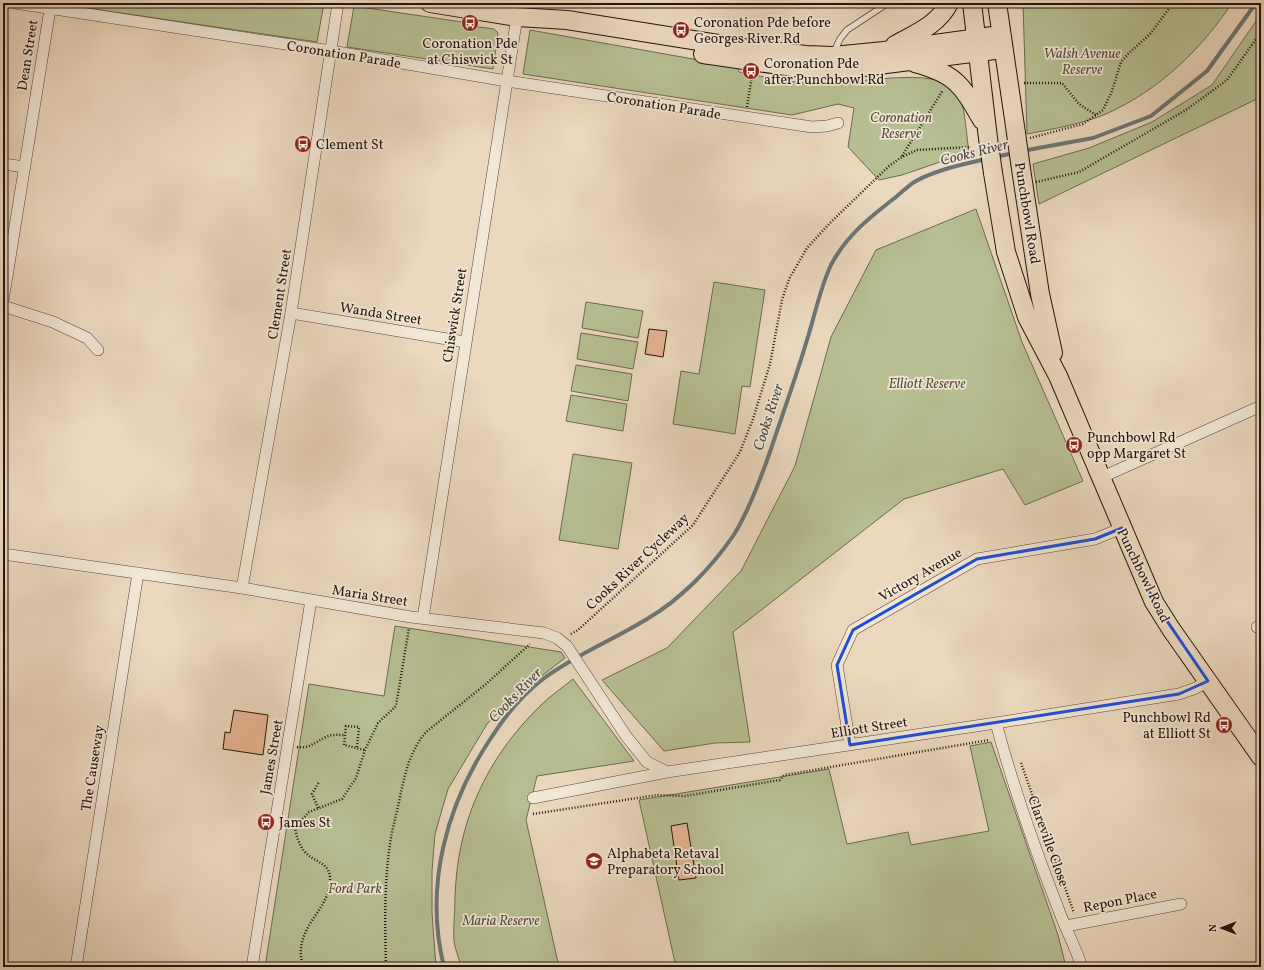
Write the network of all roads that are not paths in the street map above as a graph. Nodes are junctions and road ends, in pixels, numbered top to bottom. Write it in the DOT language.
graph roads {
  1 [pos="16,3"];
  2 [pos="338,3"];
  3 [pos="433,3"];
  4 [pos="888,3"];
  5 [pos="949,3"];
  6 [pos="972,3"];
  7 [pos="996,3"];
  8 [pos="50,6"];
  9 [pos="517,17"];
  10 [pos="1001,42"];
  11 [pos="331,51"];
  12 [pos="884,51"];
  13 [pos="978,53"];
  14 [pos="833,56"];
  15 [pos="909,61"];
  16 [pos="507,82"];
  17 [pos="838,123"];
  18 [pos="987,133"];
  19 [pos="3,164"];
  20 [pos="25,168"];
  21 [pos="3,301"];
  22 [pos="3,306"];
  23 [pos="292,313"];
  24 [pos="465,342"];
  25 [pos="98,350"];
  26 [pos="1058,376"];
  27 [pos="1261,406"];
  28 [pos="1100,478"];
  29 [pos="1122,528"];
  30 [pos="3,554"];
  31 [pos="138,573"];
  32 [pos="242,588"];
  33 [pos="311,600"];
  34 [pos="423,618"];
  35 [pos="1208,681"];
  36 [pos="996,723"];
  37 [pos="850,745"];
  38 [pos="1261,757"];
  39 [pos="667,772"];
  40 [pos="533,798"];
  41 [pos="1181,904"];
  42 [pos="1066,926"];
  43 [pos="76,967"];
  44 [pos="252,967"];
  45 [pos="1082,967"];
  1 -- 8 [label="street, Coronation Parade"];
  2 -- 11 [label="street, Clement Street"];
  3 -- 9 [label="main road"];
  4 -- 14 [label="lane"];
  5 -- 12 [label="main road"];
  6 -- 13 [label="main road, Punchbowl Road"];
  7 -- 10 [label="main road, Punchbowl Road"];
  8 -- 11 [label="street, Coronation Parade"];
  8 -- 20 [label="street, Dean Street"];
  9 -- 14 [label="main road"];
  9 -- 15 [label="main road"];
  9 -- 16 [label="street, Chiswick Street"];
  10 -- 13 [label="main road"];
  10 -- 26 [label="main road, Punchbowl Road, bridge"];
  11 -- 16 [label="street, Coronation Parade"];
  11 -- 23 [label="street, Clement Street"];
  12 -- 13 [label="main road"];
  12 -- 14 [label="main road"];
  13 -- 15 [label="main road"];
  13 -- 18 [label="main road, Punchbowl Road"];
  15 -- 18 [label="main road"];
  16 -- 17 [label="street, Coronation Parade"];
  16 -- 24 [label="street, Chiswick Street"];
  18 -- 26 [label="main road, Punchbowl Road, bridge"];
  19 -- 20 [label="street"];
  20 -- 21 [label="street, Dean Street"];
  22 -- 25 [label="street"];
  23 -- 24 [label="street, Wanda Street"];
  23 -- 32 [label="street, Clement Street"];
  24 -- 34 [label="street, Chiswick Street"];
  26 -- 28 [label="main road, Punchbowl Road"];
  27 -- 28 [label="street"];
  28 -- 29 [label="main road, Punchbowl Road"];
  29 -- 35 [label="main road, Punchbowl Road"];
  29 -- 37 [label="street, Victory Avenue"];
  30 -- 31 [label="street, Maria Street"];
  31 -- 32 [label="street, Maria Street"];
  31 -- 43 [label="street, The Causeway"];
  32 -- 33 [label="street, Maria Street"];
  33 -- 34 [label="street, Maria Street"];
  33 -- 44 [label="street, James Street"];
  34 -- 39 [label="street, Maria Street"];
  35 -- 36 [label="street, Elliott Street"];
  35 -- 38 [label="main road, Punchbowl Road"];
  36 -- 37 [label="street, Elliott Street"];
  36 -- 42 [label="street, Clareville Close"];
  37 -- 39 [label="street, Elliott Street"];
  39 -- 40 [label="street, Elliott Street"];
  41 -- 42 [label="street, Repon Place"];
  42 -- 45 [label="street, Clareville Close"];
}
